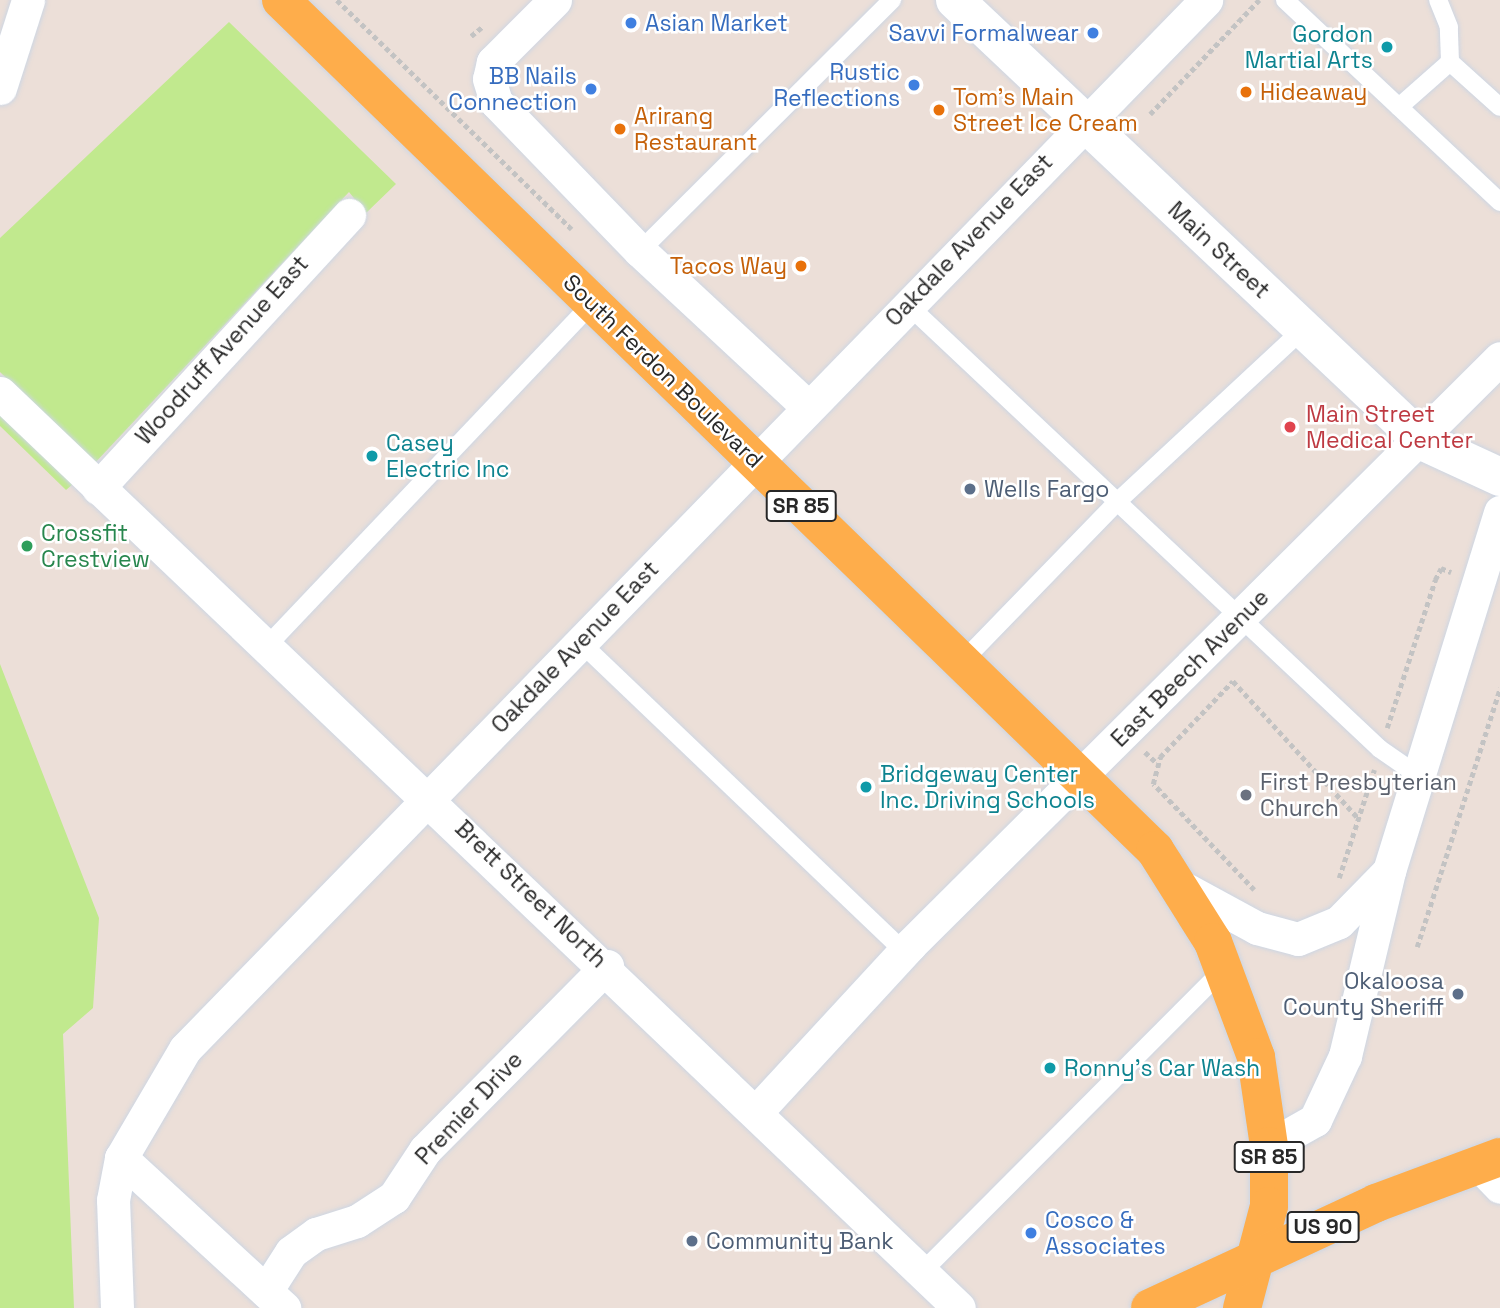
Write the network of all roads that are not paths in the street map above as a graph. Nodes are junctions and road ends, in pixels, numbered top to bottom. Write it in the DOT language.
graph roads {
  1 [pos="27,0"];
  2 [pos="281,0"];
  3 [pos="555,0"];
  4 [pos="892,0"];
  5 [pos="955,0"];
  6 [pos="1206,0"];
  7 [pos="1285,0"];
  8 [pos="1438,0"];
  9 [pos="1450,62"];
  10 [pos="0,88"];
  11 [pos="1399,107"];
  12 [pos="1500,107"];
  13 [pos="1083,123"];
  14 [pos="1500,202"];
  15 [pos="349,215"];
  16 [pos="640,251"];
  17 [pos="593,302"];
  18 [pos="907,304"];
  19 [pos="1303,329"];
  20 [pos="1500,358"];
  21 [pos="0,393"];
  22 [pos="807,406"];
  23 [pos="1422,441"];
  24 [pos="753,460"];
  25 [pos="1500,477"];
  26 [pos="98,488"];
  27 [pos="1117,502"];
  28 [pos="1500,512"];
  29 [pos="1241,618"];
  30 [pos="579,641"];
  31 [pos="267,646"];
  32 [pos="961,663"];
  33 [pos="1419,776"];
  34 [pos="1080,777"];
  35 [pos="428,796"];
  36 [pos="1389,871"];
  37 [pos="1178,885"];
  38 [pos="904,951"];
  39 [pos="607,966"];
  40 [pos="1225,968"];
  41 [pos="757,1111"];
  42 [pos="1269,1146"];
  43 [pos="121,1158"];
  44 [pos="1493,1170"];
  45 [pos="1258,1256"];
  46 [pos="923,1271"];
  47 [pos="275,1299"];
  48 [pos="117,1308"];
  49 [pos="958,1308"];
  50 [pos="1150,1308"];
  51 [pos="1242,1308"];
  1 -- 10 [label="street"];
  2 -- 17 [label="main road, South Ferdon Boulevard / SR 85"];
  3 -- 16 [label="street"];
  4 -- 16 [label="lane"];
  5 -- 13 [label="street, Main Street"];
  6 -- 13 [label="street, Oakdale Avenue East"];
  7 -- 11 [label="lane"];
  8 -- 9 [label="lane"];
  9 -- 11 [label="lane"];
  9 -- 12 [label="lane"];
  11 -- 14 [label="lane"];
  13 -- 18 [label="street, Oakdale Avenue East"];
  13 -- 19 [label="street, Main Street"];
  15 -- 26 [label="street, Woodruff Avenue East"];
  16 -- 22 [label="street"];
  17 -- 24 [label="main road, South Ferdon Boulevard / SR 85"];
  17 -- 31 [label="lane"];
  18 -- 22 [label="street, Oakdale Avenue East"];
  18 -- 27 [label="lane"];
  19 -- 23 [label="street, Main Street"];
  19 -- 27 [label="lane"];
  20 -- 23 [label="street, East Beech Avenue"];
  21 -- 26 [label="street, Brett Street North"];
  22 -- 24 [label="street, Oakdale Avenue East"];
  23 -- 25 [label="street, Main Street"];
  23 -- 29 [label="street, East Beech Avenue"];
  24 -- 30 [label="street, Oakdale Avenue East"];
  24 -- 32 [label="main road, South Ferdon Boulevard / SR 85"];
  26 -- 31 [label="street, Brett Street North"];
  27 -- 29 [label="lane"];
  27 -- 32 [label="lane"];
  28 -- 33 [label="street"];
  29 -- 33 [label="lane"];
  29 -- 34 [label="street, East Beech Avenue"];
  30 -- 35 [label="street, Oakdale Avenue East"];
  30 -- 38 [label="lane"];
  31 -- 35 [label="street, Brett Street North"];
  32 -- 34 [label="main road, South Ferdon Boulevard / SR 85"];
  33 -- 36 [label="street"];
  34 -- 37 [label="main road, South Ferdon Boulevard / SR 85"];
  34 -- 38 [label="street, East Beech Avenue"];
  35 -- 39 [label="street, Brett Street North"];
  35 -- 43 [label="street, Oakdale Avenue East"];
  36 -- 37 [label="street"];
  36 -- 42 [label="street"];
  37 -- 40 [label="main road, South Ferdon Boulevard / SR 85"];
  38 -- 41 [label="street, East Beech Avenue"];
  39 -- 41 [label="street, Brett Street North"];
  39 -- 47 [label="street, Premier Drive"];
  40 -- 42 [label="main road, South Ferdon Boulevard / SR 85"];
  40 -- 46 [label="lane"];
  41 -- 46 [label="street, Brett Street North"];
  42 -- 45 [label="main road, South Ferdon Boulevard / SR 85"];
  43 -- 47 [label="street"];
  43 -- 48 [label="street, Oakdale Avenue East"];
  44 -- 45 [label="main road, US 90"];
  45 -- 50 [label="main road, US 90"];
  45 -- 51 [label="main road, SR 85"];
  46 -- 49 [label="street, Brett Street North"];
}
